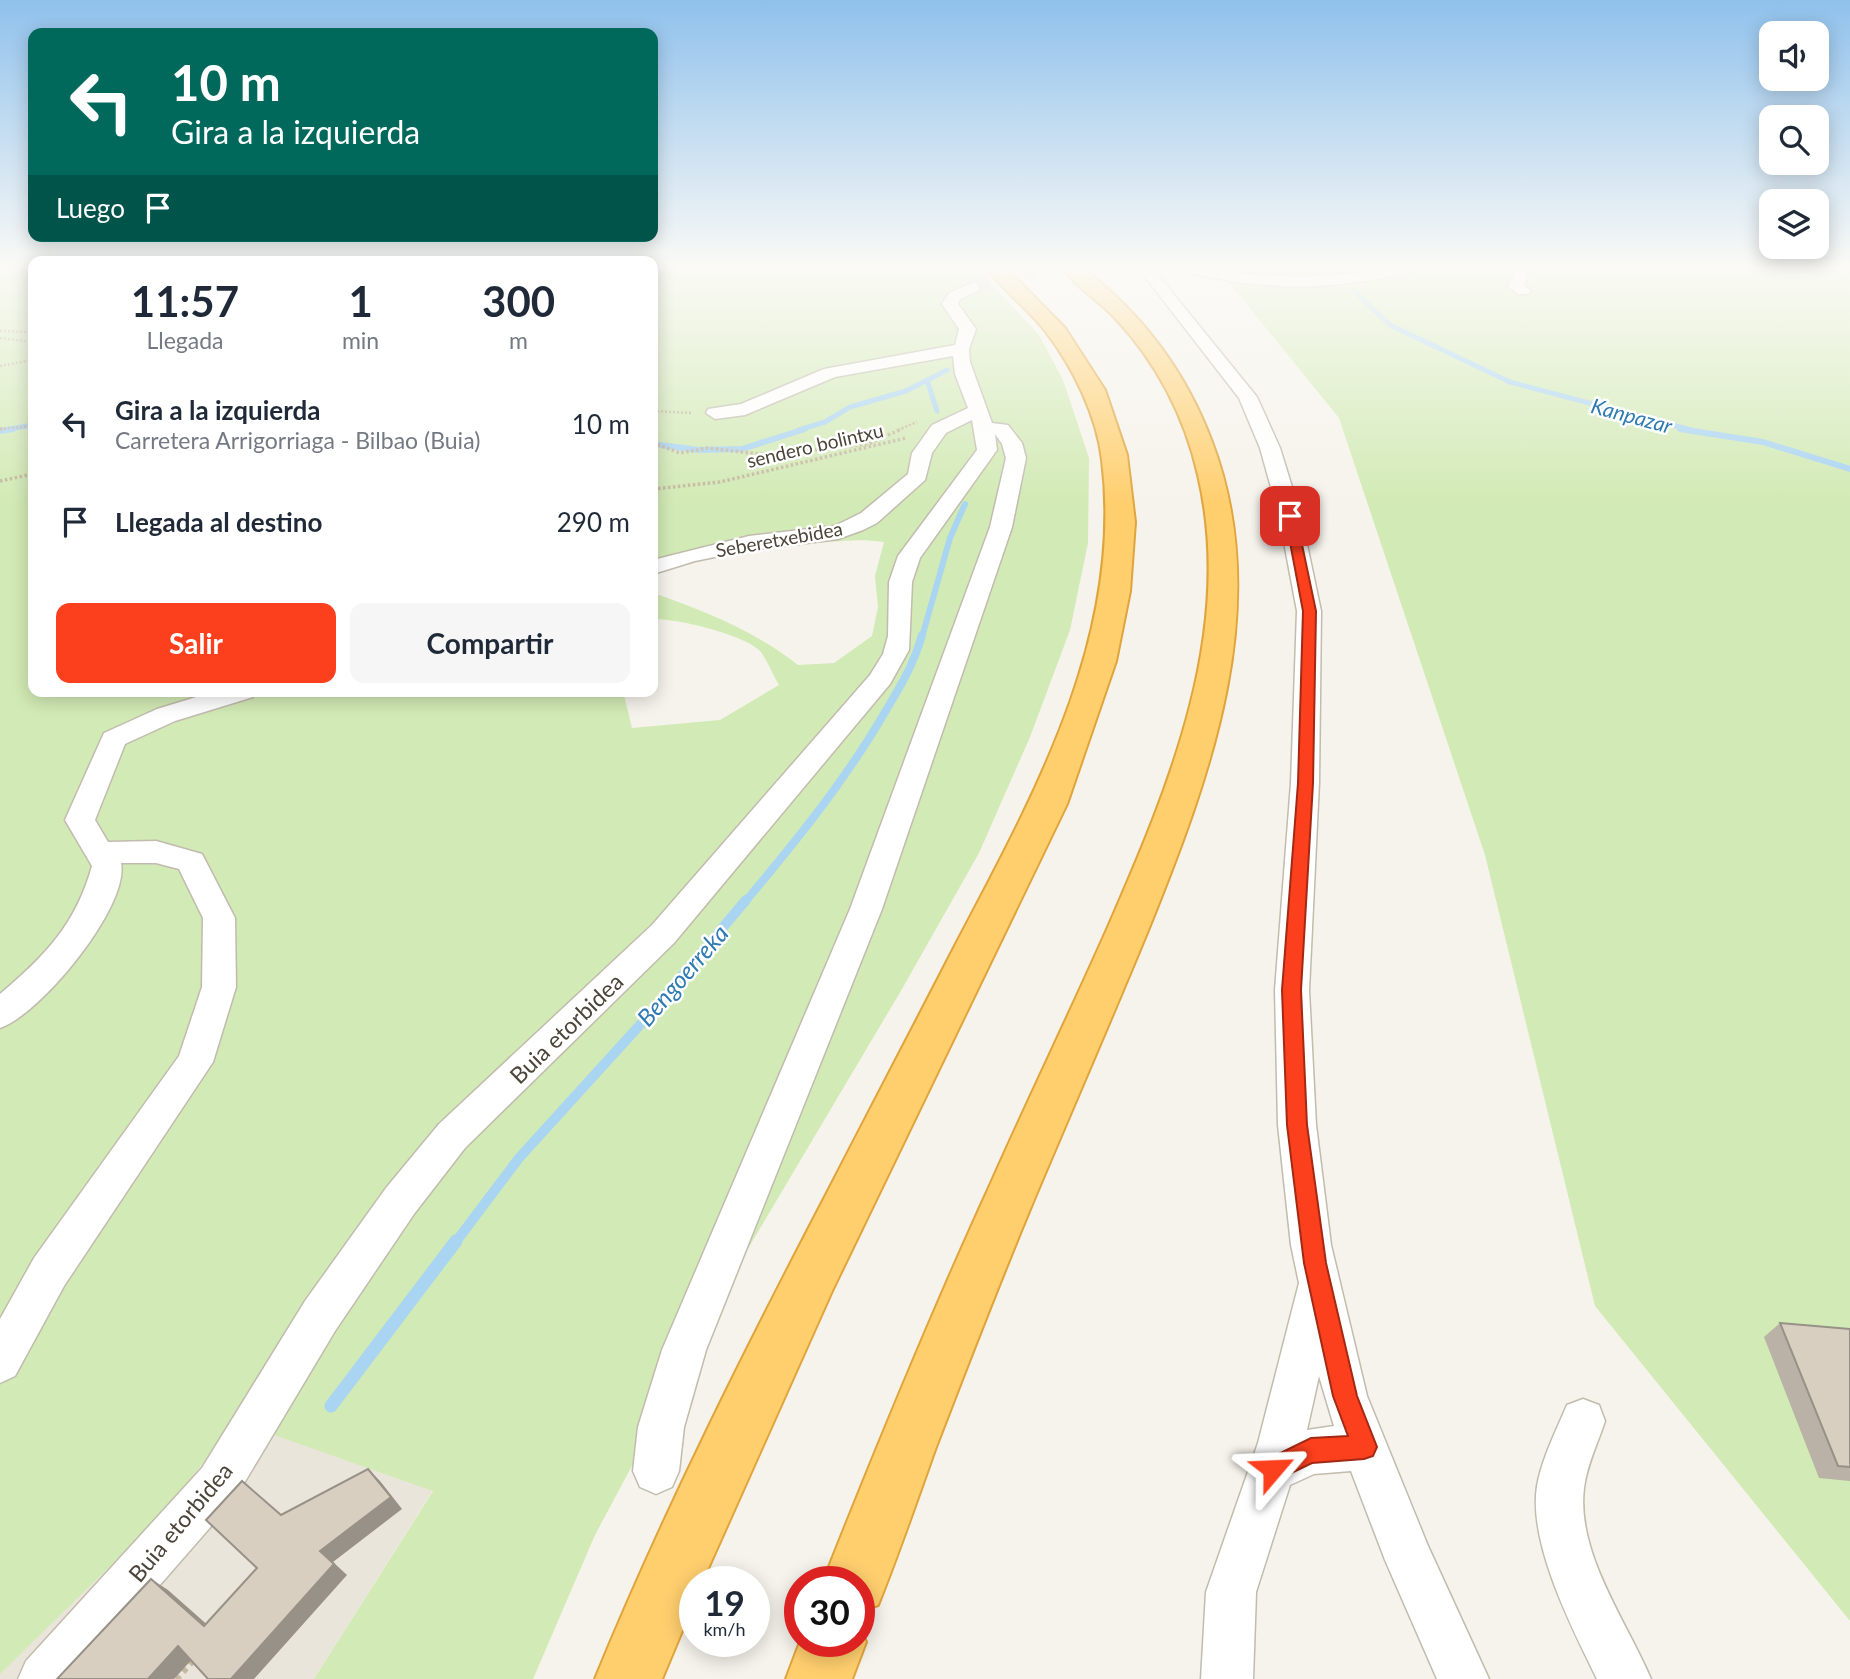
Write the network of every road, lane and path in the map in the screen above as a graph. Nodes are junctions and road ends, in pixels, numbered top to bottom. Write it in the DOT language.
graph roads {
  1 [pos="1070,347"];
  2 [pos="1151,347"];
  3 [pos="1210,347"];
  4 [pos="961,349"];
  5 [pos="28,361"];
  6 [pos="0,366"];
  7 [pos="658,411"];
  8 [pos="715,413"];
  9 [pos="982,419"];
  10 [pos="28,426"];
  11 [pos="0,429"];
  12 [pos="917,433"];
  13 [pos="658,445"];
  14 [pos="28,475"];
  15 [pos="0,481"];
  16 [pos="658,488"];
  17 [pos="658,565"];
  18 [pos="224,697"];
  19 [pos="100,853"];
  20 [pos="0,1014"];
  21 [pos="1319,1282"];
  22 [pos="0,1362"];
  23 [pos="1583,1421"];
  24 [pos="1364,1447"];
  25 [pos="1273,1469"];
  26 [pos="656,1471"];
  27 [pos="861,1566"];
  28 [pos="202,1650"];
  29 [pos="827,1657"];
  30 [pos="44,1679"];
  31 [pos="176,1679"];
  32 [pos="628,1679"];
  33 [pos="819,1679"];
  34 [pos="1227,1679"];
  35 [pos="1464,1679"];
  36 [pos="1625,1679"];
  1 -- 32 [label="highway"];
  2 -- 27 [label="highway"];
  3 -- 21 [label="street"];
  4 -- 8 [label="street"];
  4 -- 9 [label="street"];
  5 -- 6 [label="path"];
  7 -- 8 [label="path"];
  9 -- 13 [label="path"];
  9 -- 17 [label="street, Seberetxebidea"];
  9 -- 26 [label="street"];
  9 -- 30 [label="street, Buia etorbidea"];
  10 -- 11 [label="path"];
  12 -- 16 [label="path, sendero bolintxu"];
  14 -- 15 [label="path"];
  18 -- 19 [label="street"];
  19 -- 20 [label="street"];
  19 -- 22 [label="street"];
  21 -- 24 [label="street"];
  21 -- 25 [label="street"];
  23 -- 36 [label="street"];
  24 -- 25 [label="street"];
  24 -- 35 [label="street"];
  25 -- 34 [label="street"];
  28 -- 31 [label="path"];
  29 -- 33 [label="highway"];
}
